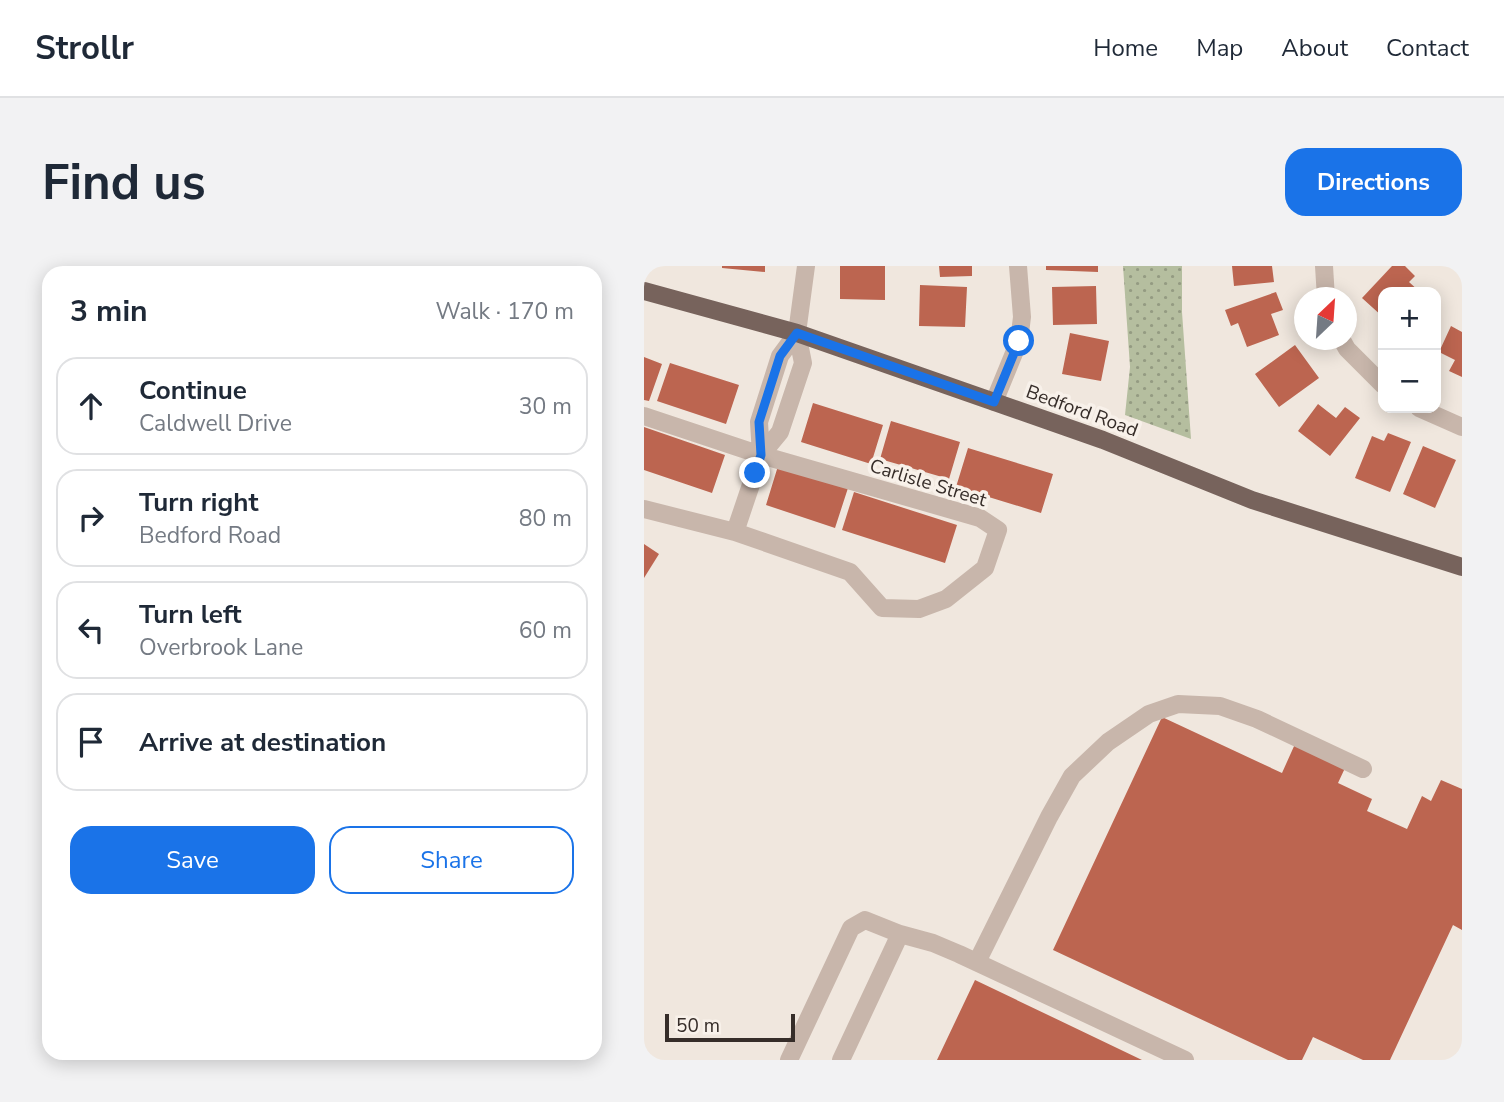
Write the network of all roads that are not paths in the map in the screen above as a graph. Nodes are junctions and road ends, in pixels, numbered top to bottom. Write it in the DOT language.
graph roads {
  1 [pos="806,266"];
  2 [pos="1018,266"];
  3 [pos="1324,266"];
  4 [pos="1325,287"];
  5 [pos="644,291"];
  6 [pos="797,333"];
  7 [pos="1348,350"];
  8 [pos="1378,380"];
  9 [pos="994,402"];
  10 [pos="1431,413"];
  11 [pos="644,416"];
  12 [pos="1462,426"];
  13 [pos="761,455"];
  14 [pos="644,509"];
  15 [pos="736,532"];
  16 [pos="1462,567"];
  17 [pos="1363,769"];
  18 [pos="900,934"];
  19 [pos="977,962"];
  20 [pos="789,1060"];
  21 [pos="841,1060"];
  22 [pos="1185,1060"];
  1 -- 6 [label="street"];
  2 -- 9 [label="street"];
  3 -- 4 [label="street"];
  5 -- 6 [label="main road, Bedford Road"];
  6 -- 9 [label="main road, Bedford Road"];
  6 -- 13 [label="street"];
  7 -- 8 [label="street"];
  9 -- 16 [label="main road, Bedford Road"];
  10 -- 12 [label="street"];
  11 -- 13 [label="street, Carlisle Street"];
  13 -- 15 [label="street"];
  13 -- 15 [label="street, Carlisle Street"];
  14 -- 15 [label="street, Carlisle Street"];
  17 -- 19 [label="street"];
  18 -- 19 [label="street"];
  18 -- 20 [label="street"];
  18 -- 21 [label="street"];
  19 -- 22 [label="street"];
}
